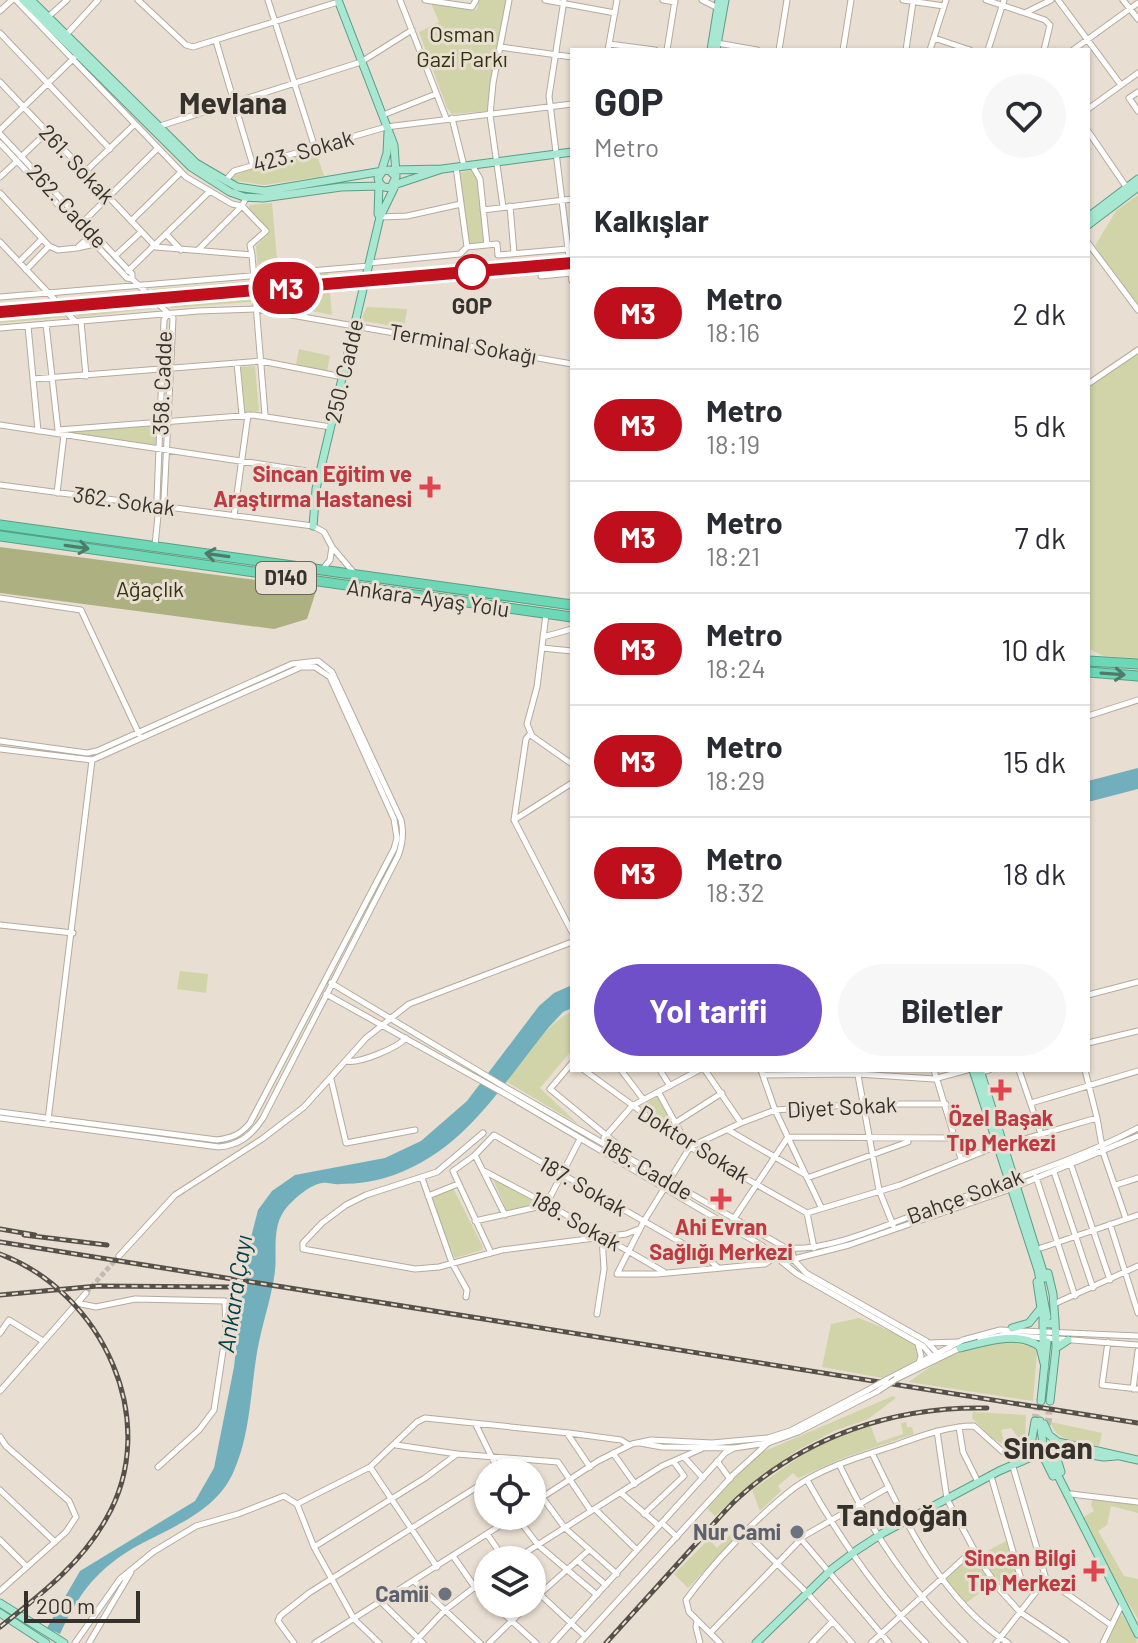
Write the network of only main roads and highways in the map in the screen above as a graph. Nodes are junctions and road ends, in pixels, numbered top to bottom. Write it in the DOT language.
graph roads {
  1 [pos="23,0"];
  2 [pos="31,0"];
  3 [pos="338,1"];
  4 [pos="721,3"];
  5 [pos="715,48"];
  6 [pos="387,130"];
  7 [pos="570,152"];
  8 [pos="442,169"];
  9 [pos="388,177"];
  10 [pos="1138,179"];
  11 [pos="1138,187"];
  12 [pos="245,198"];
  13 [pos="1090,216"];
  14 [pos="380,217"];
  15 [pos="1090,223"];
  16 [pos="0,525"];
  17 [pos="313,526"];
  18 [pos="0,536"];
  19 [pos="570,605"];
  20 [pos="570,617"];
  21 [pos="1090,656"];
  22 [pos="1090,661"];
  23 [pos="1109,662"];
  24 [pos="1138,664"];
  25 [pos="1090,672"];
  26 [pos="1138,676"];
  27 [pos="979,1072"];
  28 [pos="1031,1239"];
  29 [pos="1041,1308"];
  30 [pos="1049,1318"];
  31 [pos="1012,1328"];
  32 [pos="1050,1339"];
  33 [pos="1068,1340"];
  34 [pos="960,1345"];
  35 [pos="1043,1355"];
  36 [pos="1044,1371"];
  37 [pos="1042,1423"];
  38 [pos="1043,1444"];
  39 [pos="1054,1448"];
  40 [pos="1064,1450"];
  41 [pos="1116,1456"];
  42 [pos="1048,1460"];
  43 [pos="1138,1460"];
  44 [pos="1013,1464"];
  45 [pos="1003,1469"];
  46 [pos="991,1476"];
  47 [pos="1085,1531"];
  48 [pos="0,1603"];
  49 [pos="1124,1608"];
  50 [pos="0,1613"];
  51 [pos="1138,1621"];
  52 [pos="1138,1633"];
  53 [pos="45,1639"];
  54 [pos="64,1643"];
  55 [pos="756,1643"];
  1 -- 12 [label="main road"];
  2 -- 12 [label="main road"];
  3 -- 6 [label="main road"];
  4 -- 5 [label="main road"];
  6 -- 9 [label="main road"];
  6 -- 9 [label="main road"];
  7 -- 8 [label="main road"];
  8 -- 9 [label="main road"];
  8 -- 9 [label="main road"];
  9 -- 12 [label="main road"];
  9 -- 12 [label="main road"];
  9 -- 14 [label="main road, 250. Cadde"];
  9 -- 14 [label="main road, 250. Cadde"];
  10 -- 13 [label="main road"];
  11 -- 15 [label="main road"];
  14 -- 17 [label="main road, 250. Cadde"];
  19 -- 16 [label="highway, Ankara-Ayaş Yolu / D140, one-way"];
  18 -- 20 [label="highway, Ankara-Ayaş Yolu / D140, one-way"];
  21 -- 23 [label="highway"];
  22 -- 23 [label="highway"];
  23 -- 24 [label="highway"];
  25 -- 26 [label="highway, one-way"];
  27 -- 28 [label="main road"];
  28 -- 29 [label="main road"];
  28 -- 30 [label="main road"];
  28 -- 30 [label="main road"];
  29 -- 30 [label="main road"];
  29 -- 31 [label="main road"];
  30 -- 32 [label="main road"];
  32 -- 33 [label="main road"];
  32 -- 35 [label="main road"];
  32 -- 36 [label="main road"];
  32 -- 36 [label="main road"];
  34 -- 35 [label="main road"];
  35 -- 36 [label="main road"];
  37 -- 38 [label="main road"];
  37 -- 41 [label="main road"];
  37 -- 44 [label="main road"];
  39 -- 40 [label="main road"];
  39 -- 42 [label="main road"];
  39 -- 45 [label="main road"];
  40 -- 41 [label="main road"];
  40 -- 47 [label="main road"];
  41 -- 43 [label="main road"];
  42 -- 44 [label="main road"];
  42 -- 47 [label="main road"];
  44 -- 45 [label="main road"];
  44 -- 46 [label="main road"];
  45 -- 46 [label="main road"];
  46 -- 55 [label="main road"];
  47 -- 49 [label="main road"];
  48 -- 53 [label="main road"];
  49 -- 51 [label="main road"];
  49 -- 52 [label="main road"];
  50 -- 53 [label="main road"];
  53 -- 54 [label="main road"];
}
